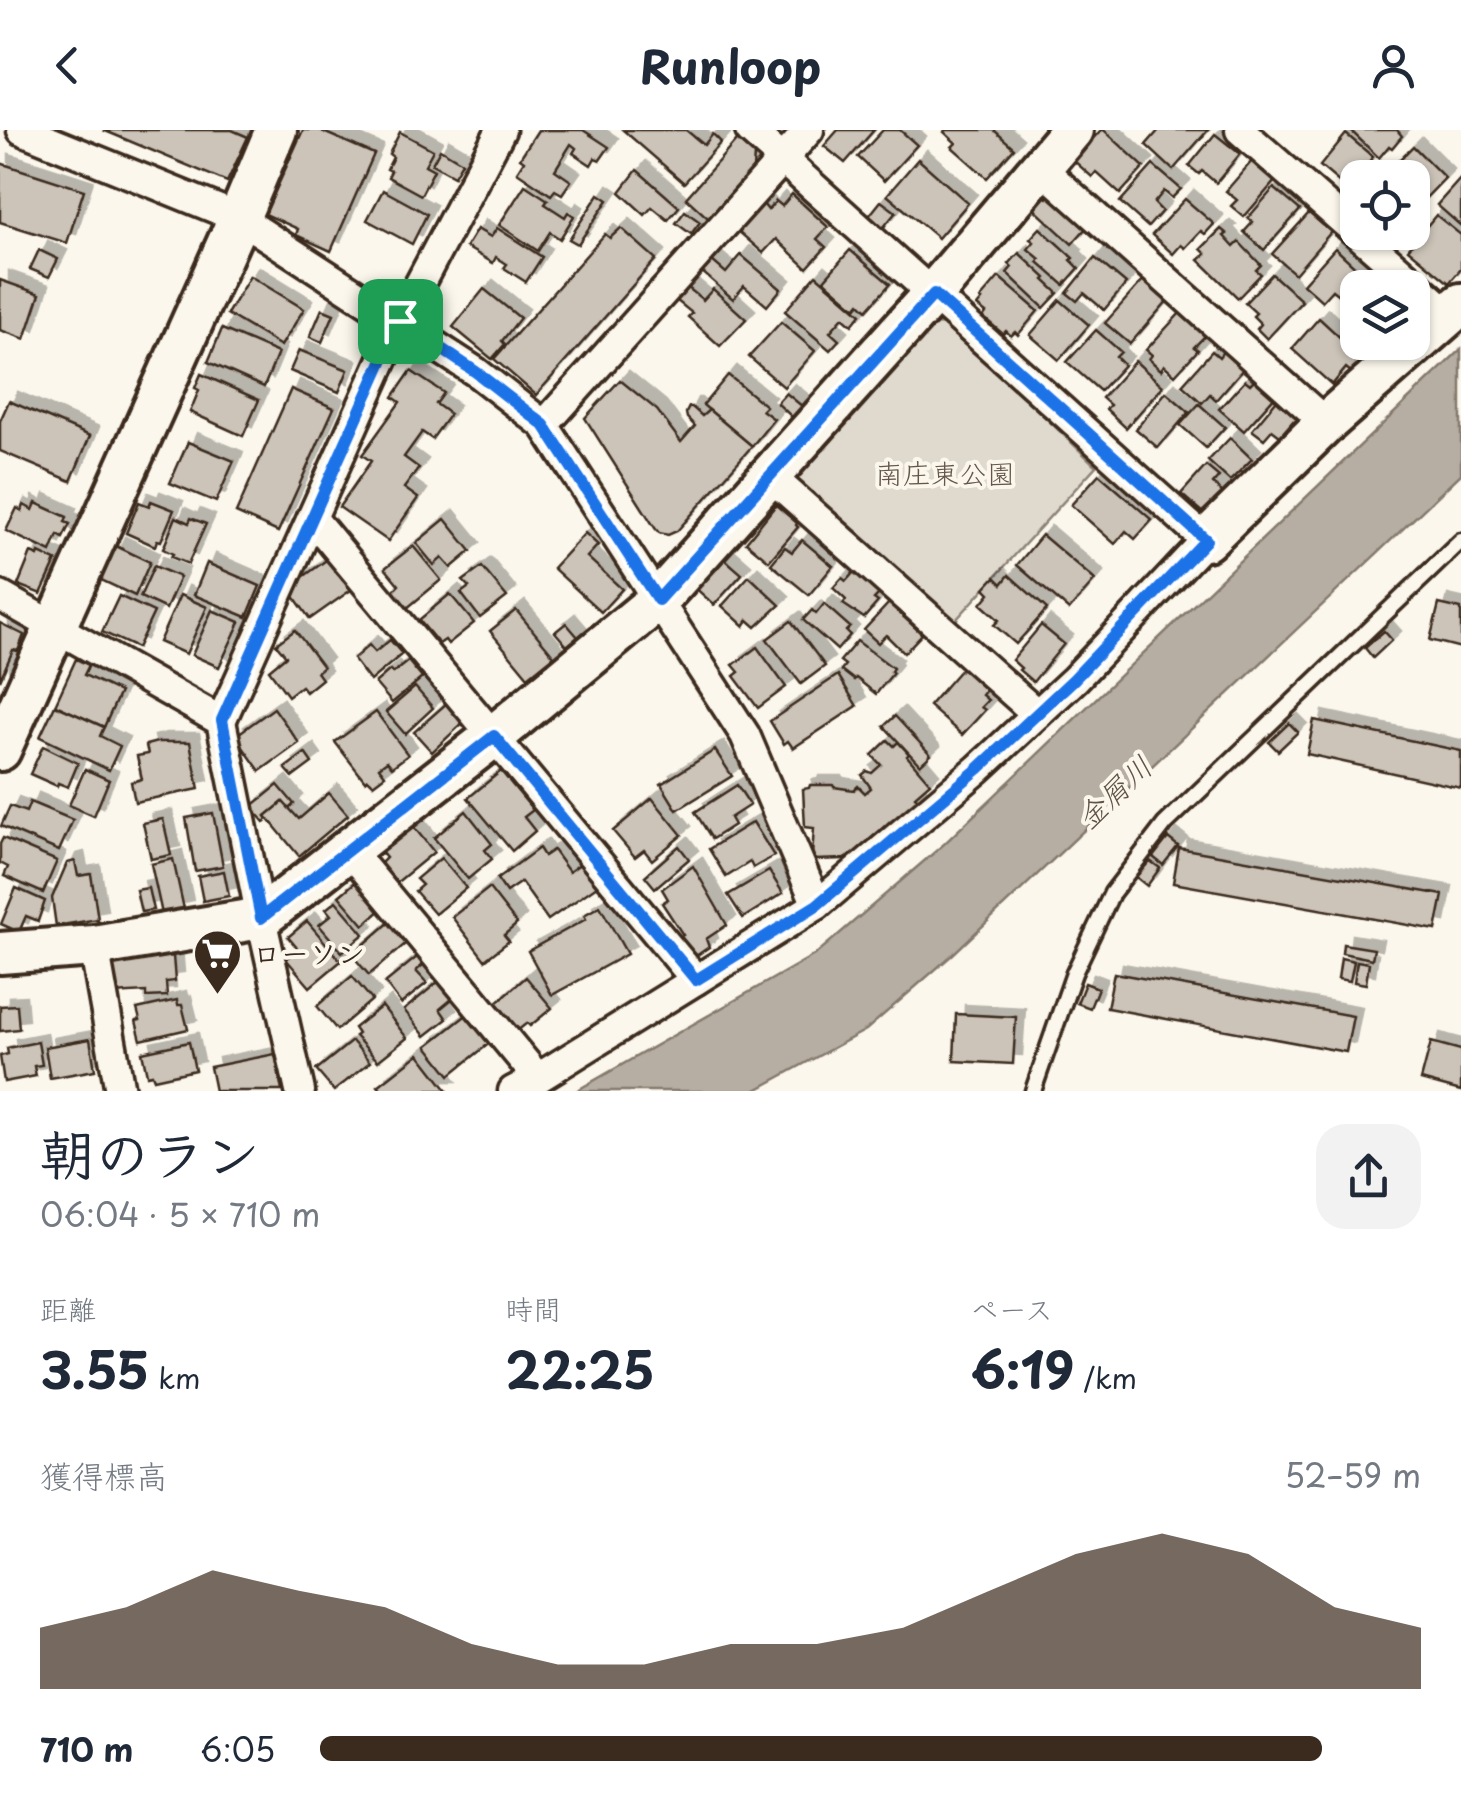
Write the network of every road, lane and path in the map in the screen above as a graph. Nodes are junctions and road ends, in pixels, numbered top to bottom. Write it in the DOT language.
graph roads {
  1 [pos="22,130"];
  2 [pos="276,130"];
  3 [pos="501,130"];
  4 [pos="750,130"];
  5 [pos="808,130"];
  6 [pos="1072,130"];
  7 [pos="1240,130"];
  8 [pos="783,160"];
  9 [pos="1040,168"];
  10 [pos="239,218"];
  11 [pos="934,294"];
  12 [pos="1455,309"];
  13 [pos="400,321"];
  14 [pos="1326,423"];
  15 [pos="544,425"];
  16 [pos="770,476"];
  17 [pos="312,518"];
  18 [pos="1206,540"];
  19 [pos="1461,541"];
  20 [pos="0,596"];
  21 [pos="658,600"];
  22 [pos="54,626"];
  23 [pos="1037,714"];
  24 [pos="222,720"];
  25 [pos="494,736"];
  26 [pos="0,750"];
  27 [pos="349,850"];
  28 [pos="817,905"];
  29 [pos="261,918"];
  30 [pos="94,946"];
  31 [pos="0,953"];
  32 [pos="696,980"];
  33 [pos="525,1085"];
  34 [pos="120,1091"];
  35 [pos="300,1091"];
  36 [pos="1032,1091"];
  1 -- 10 [label="street"];
  2 -- 10 [label="street"];
  3 -- 13 [label="street"];
  4 -- 8 [label="street"];
  5 -- 8 [label="street"];
  6 -- 9 [label="street"];
  7 -- 12 [label="street"];
  8 -- 11 [label="street"];
  8 -- 15 [label="street"];
  9 -- 11 [label="street"];
  9 -- 14 [label="street"];
  10 -- 13 [label="street"];
  10 -- 22 [label="street"];
  11 -- 16 [label="street"];
  11 -- 18 [label="street"];
  12 -- 14 [label="street"];
  13 -- 15 [label="street"];
  13 -- 17 [label="street"];
  14 -- 18 [label="street"];
  15 -- 21 [label="street"];
  16 -- 21 [label="street"];
  16 -- 23 [label="street"];
  17 -- 24 [label="street"];
  17 -- 25 [label="street"];
  18 -- 23 [label="street"];
  19 -- 36 [label="lane"];
  20 -- 22 [label="street"];
  21 -- 25 [label="street"];
  21 -- 28 [label="street"];
  22 -- 24 [label="street"];
  22 -- 26 [label="street"];
  23 -- 28 [label="street"];
  24 -- 29 [label="street"];
  25 -- 27 [label="street"];
  25 -- 32 [label="street"];
  27 -- 29 [label="street"];
  27 -- 33 [label="street"];
  28 -- 32 [label="street"];
  29 -- 30 [label="street"];
  29 -- 35 [label="street"];
  30 -- 31 [label="street"];
  30 -- 34 [label="street"];
  32 -- 33 [label="street"];
}
